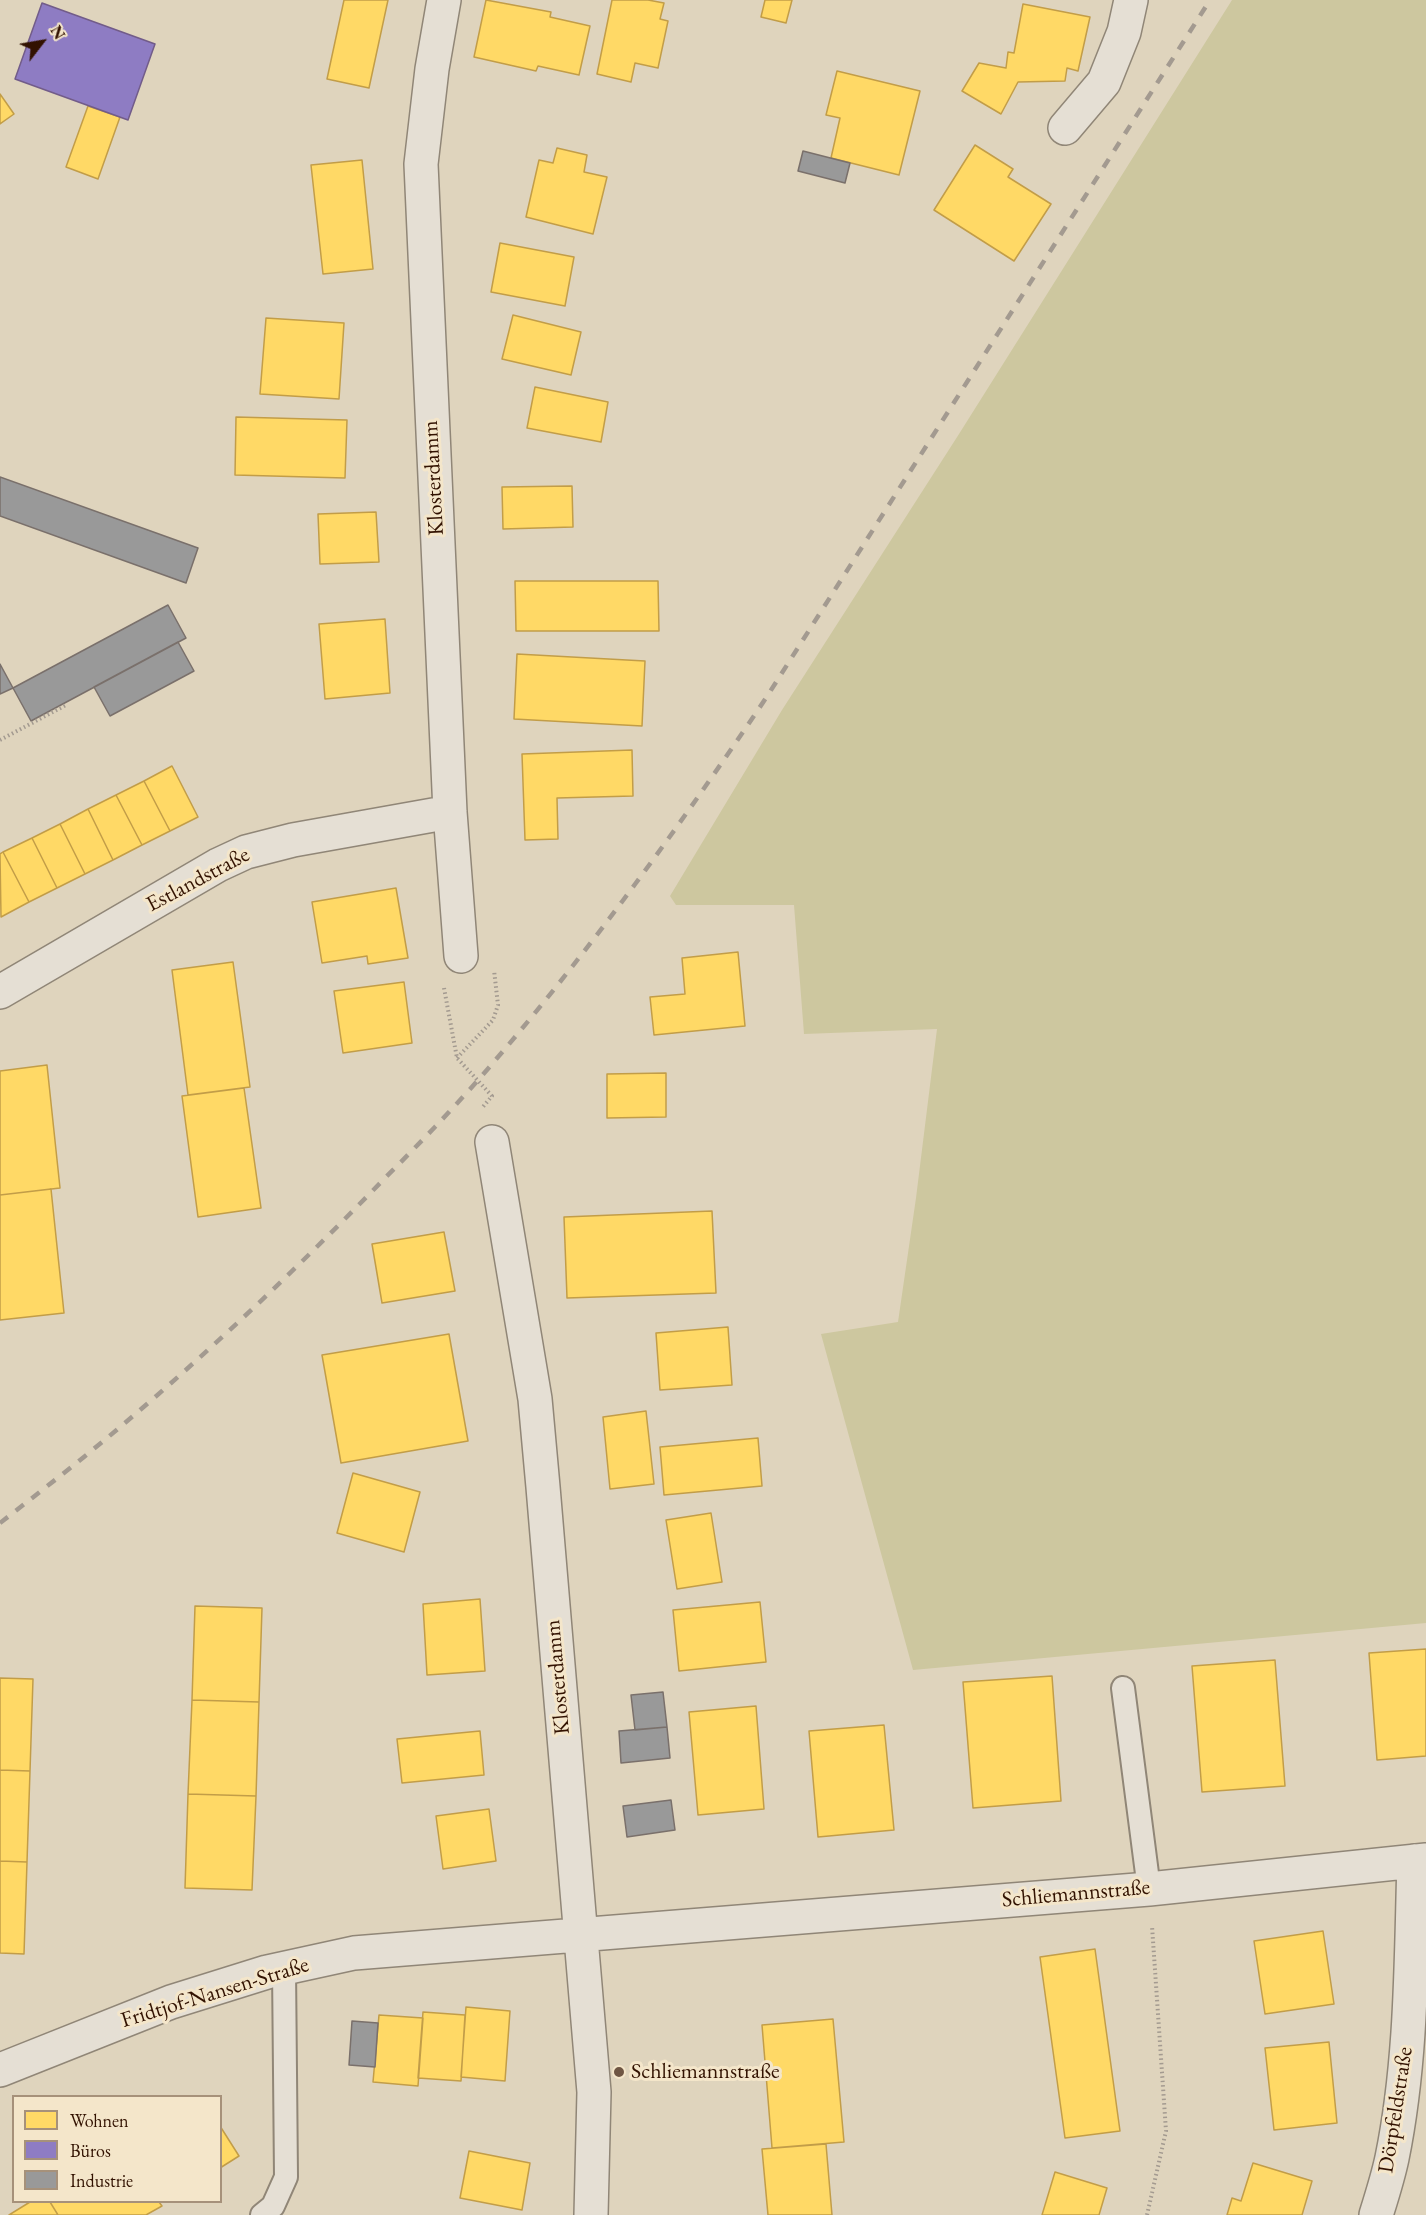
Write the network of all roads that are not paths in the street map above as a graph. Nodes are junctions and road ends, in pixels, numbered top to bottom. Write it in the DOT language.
graph roads {
  1 [pos="444,0"];
  2 [pos="1131,0"];
  3 [pos="1065,128"];
  4 [pos="450,812"];
  5 [pos="452,969"];
  6 [pos="0,992"];
  7 [pos="492,1142"];
  8 [pos="1123,1688"];
  9 [pos="1420,1860"];
  10 [pos="1149,1889"];
  11 [pos="581,1934"];
  12 [pos="284,1968"];
  13 [pos="0,2070"];
  14 [pos="262,2215"];
  15 [pos="591,2215"];
  16 [pos="1377,2215"];
  1 -- 4 [label="street, Klosterdamm"];
  2 -- 3 [label="street"];
  4 -- 5 [label="street, Klosterdamm"];
  4 -- 6 [label="street, Estlandstraße"];
  7 -- 11 [label="street, Klosterdamm"];
  8 -- 10 [label="lane"];
  9 -- 10 [label="street, Schliemannstraße"];
  9 -- 16 [label="street, Dörpfeldstraße"];
  10 -- 11 [label="street, Schliemannstraße"];
  11 -- 12 [label="street, Fridtjof-Nansen-Straße"];
  11 -- 15 [label="street, Klosterdamm"];
  12 -- 13 [label="street, Fridtjof-Nansen-Straße"];
  12 -- 14 [label="lane"];
}
